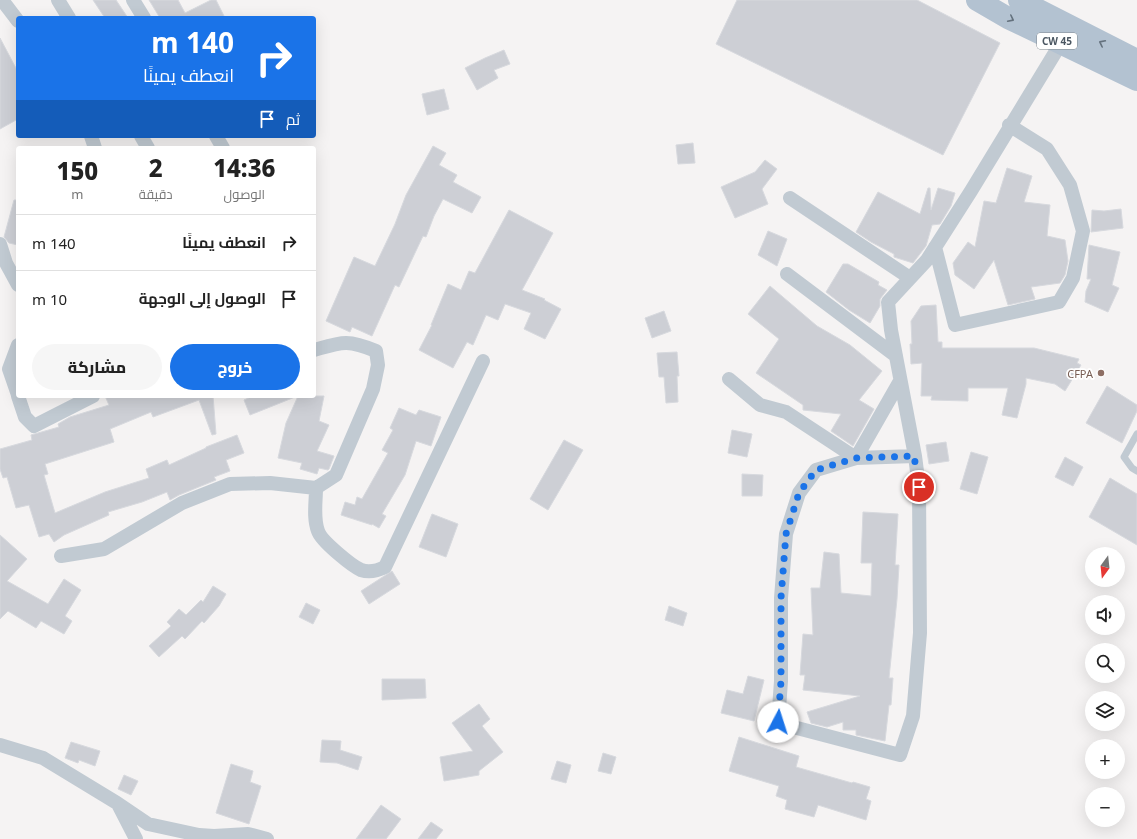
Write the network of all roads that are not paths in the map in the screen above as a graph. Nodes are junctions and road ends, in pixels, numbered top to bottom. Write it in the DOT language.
graph roads {
  1 [pos="2,0"];
  2 [pos="58,0"];
  3 [pos="133,0"];
  4 [pos="977,0"];
  5 [pos="1019,0"];
  6 [pos="68,16"];
  7 [pos="143,16"];
  8 [pos="16,18"];
  9 [pos="1061,43"];
  10 [pos="1137,60"];
  11 [pos="1137,80"];
  12 [pos="1010,125"];
  13 [pos="790,198"];
  14 [pos="0,244"];
  15 [pos="935,247"];
  16 [pos="787,274"];
  17 [pos="910,278"];
  18 [pos="16,281"];
  19 [pos="316,349"];
  20 [pos="16,350"];
  21 [pos="896,356"];
  22 [pos="482,361"];
  23 [pos="729,379"];
  24 [pos="900,381"];
  25 [pos="16,390"];
  26 [pos="19,398"];
  27 [pos="89,398"];
  28 [pos="1137,434"];
  29 [pos="914,456"];
  30 [pos="856,458"];
  31 [pos="1137,471"];
  32 [pos="316,488"];
  33 [pos="60,556"];
  34 [pos="0,745"];
  35 [pos="117,803"];
  36 [pos="136,839"];
  37 [pos="267,839"];
  1 -- 8 [label="street"];
  2 -- 6 [label="street"];
  3 -- 7 [label="street"];
  4 -- 9 [label="main road, CW 45, one-way"];
  10 -- 5 [label="main road, one-way"];
  9 -- 11 [label="main road, CW 45"];
  9 -- 12 [label="street"];
  12 -- 15 [label="street"];
  12 -- 15 [label="street"];
  13 -- 17 [label="street"];
  14 -- 18 [label="street"];
  15 -- 17 [label="street"];
  16 -- 21 [label="street"];
  17 -- 21 [label="street"];
  19 -- 32 [label="street"];
  20 -- 25 [label="street"];
  21 -- 24 [label="street"];
  22 -- 32 [label="street"];
  23 -- 30 [label="street"];
  24 -- 29 [label="street"];
  24 -- 30 [label="street"];
  26 -- 27 [label="street"];
  28 -- 31 [label="lane"];
  29 -- 30 [label="street"];
  29 -- 30 [label="street"];
  32 -- 33 [label="street"];
  34 -- 35 [label="street"];
  35 -- 36 [label="street"];
  35 -- 37 [label="street"];
}
